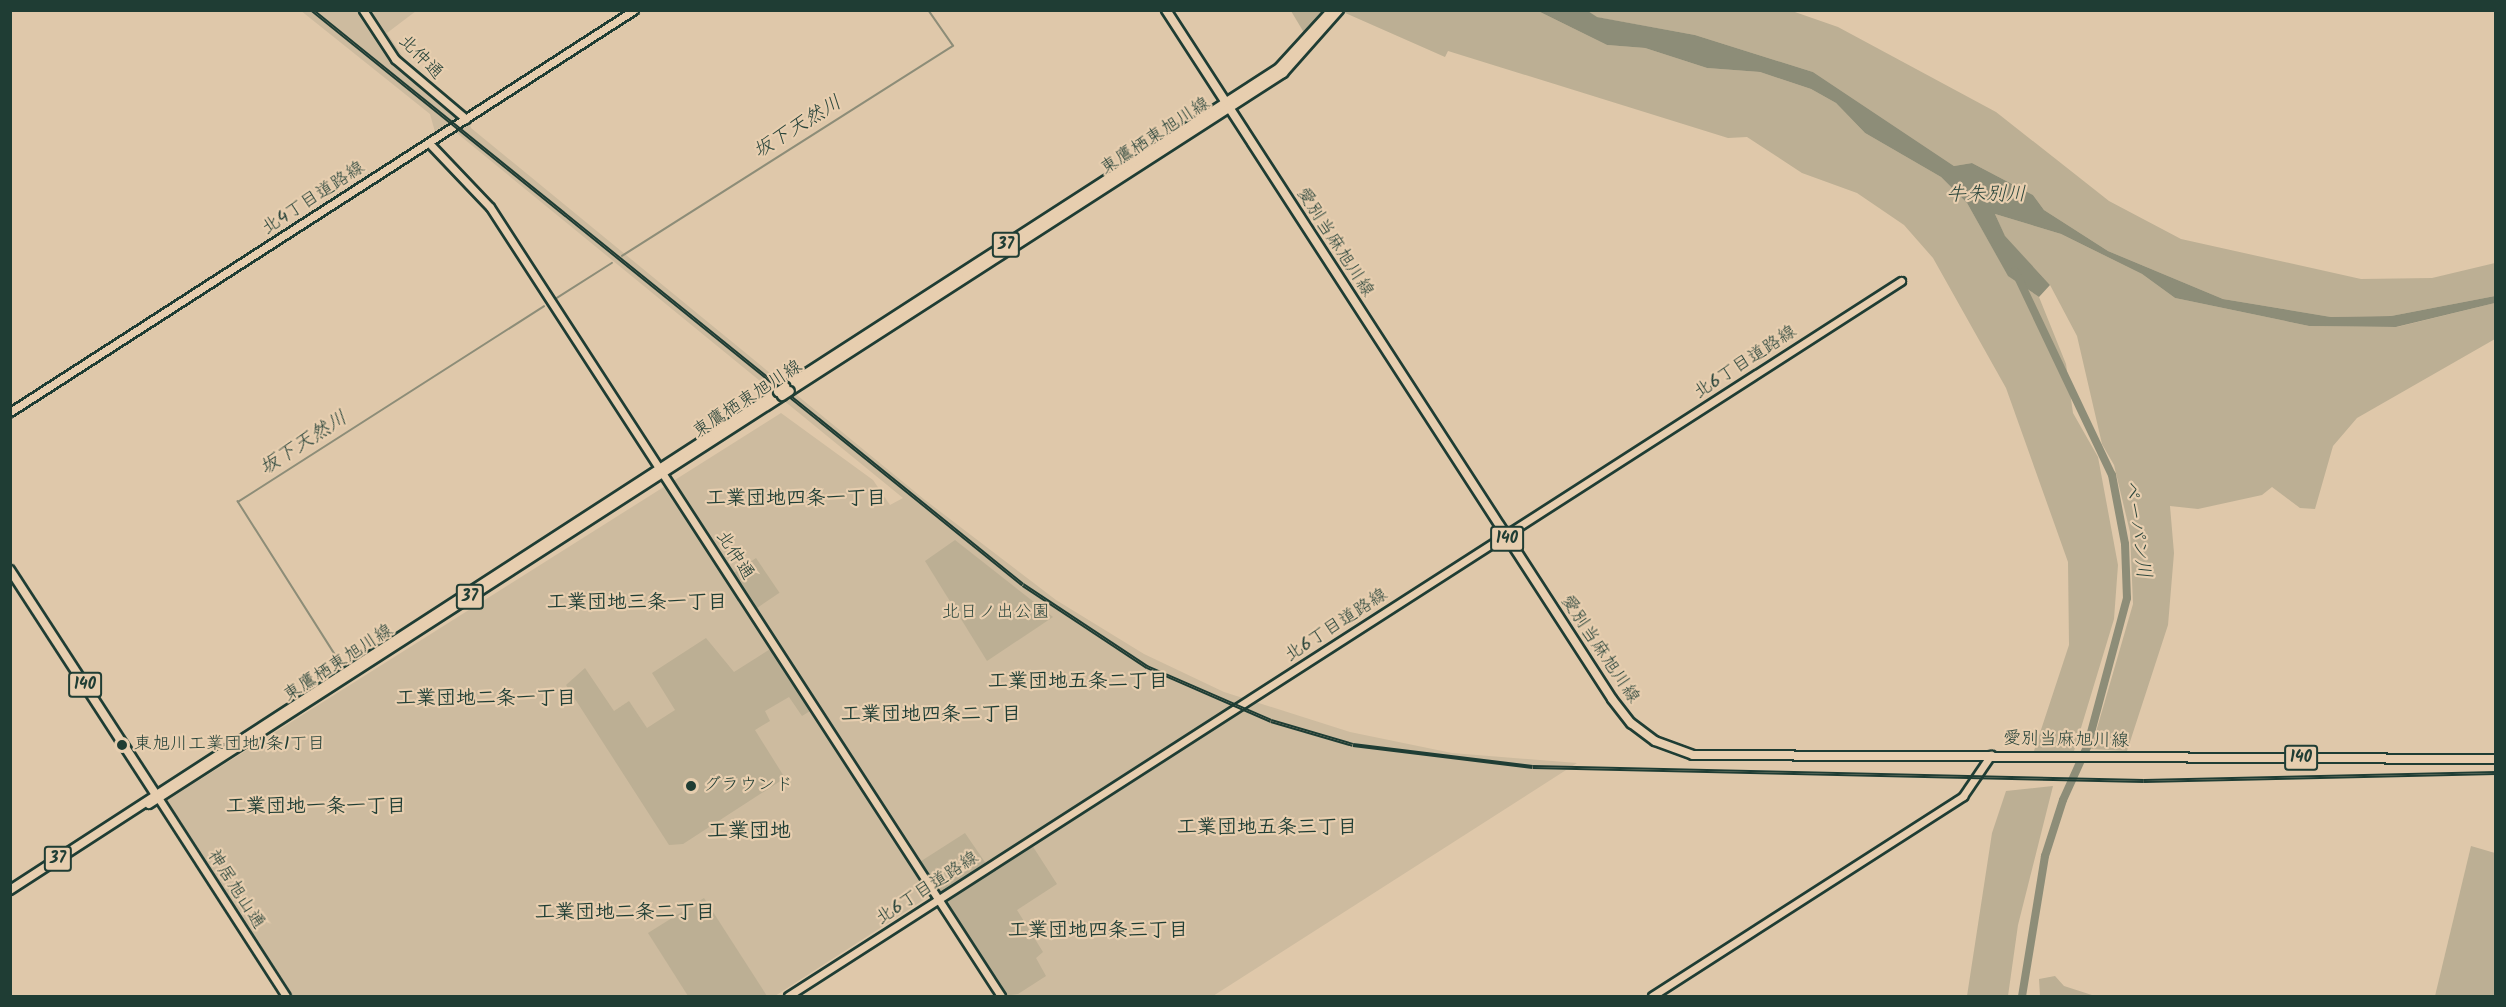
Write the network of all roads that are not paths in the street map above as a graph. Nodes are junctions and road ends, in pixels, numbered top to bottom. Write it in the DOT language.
graph roads {
  1 [pos="363,10"];
  2 [pos="634,10"];
  3 [pos="1166,10"];
  4 [pos="1332,10"];
  5 [pos="1339,10"];
  6 [pos="1227,105"];
  7 [pos="466,119"];
  8 [pos="429,143"];
  9 [pos="1901,281"];
  10 [pos="10,412"];
  11 [pos="661,471"];
  12 [pos="1505,536"];
  13 [pos="10,570"];
  14 [pos="1991,755"];
  15 [pos="2496,759"];
  16 [pos="157,796"];
  17 [pos="10,890"];
  18 [pos="939,901"];
  19 [pos="286,996"];
  20 [pos="788,996"];
  21 [pos="1000,996"];
  22 [pos="1652,996"];
  1 -- 7 [label="street, 北仲通"];
  2 -- 7 [label="street, 北4丁目道路線"];
  3 -- 6 [label="main road, 愛別当麻旭川線 / 140"];
  4 -- 6 [label="main road, 東鷹栖東旭川線 / 37"];
  5 -- 6 [label="main road, 東鷹栖東旭川線 / 37"];
  6 -- 11 [label="main road, 東鷹栖東旭川線 / 37"];
  6 -- 12 [label="main road, 愛別当麻旭川線 / 140"];
  7 -- 8 [label="street, 北4丁目道路線"];
  8 -- 10 [label="street, 北4丁目道路線"];
  8 -- 11 [label="street, 北仲通"];
  9 -- 12 [label="street, 北6丁目道路線"];
  11 -- 16 [label="main road, 東鷹栖東旭川線 / 37"];
  11 -- 18 [label="street, 北仲通"];
  12 -- 14 [label="main road, 愛別当麻旭川線 / 140"];
  12 -- 18 [label="street, 北6丁目道路線"];
  13 -- 16 [label="main road, 140"];
  14 -- 15 [label="main road, 愛別当麻旭川線 / 140"];
  14 -- 22 [label="street"];
  16 -- 17 [label="main road, 37"];
  16 -- 19 [label="street, 神居旭山通"];
  18 -- 20 [label="street, 北6丁目道路線"];
  18 -- 21 [label="street, 北仲通"];
}
